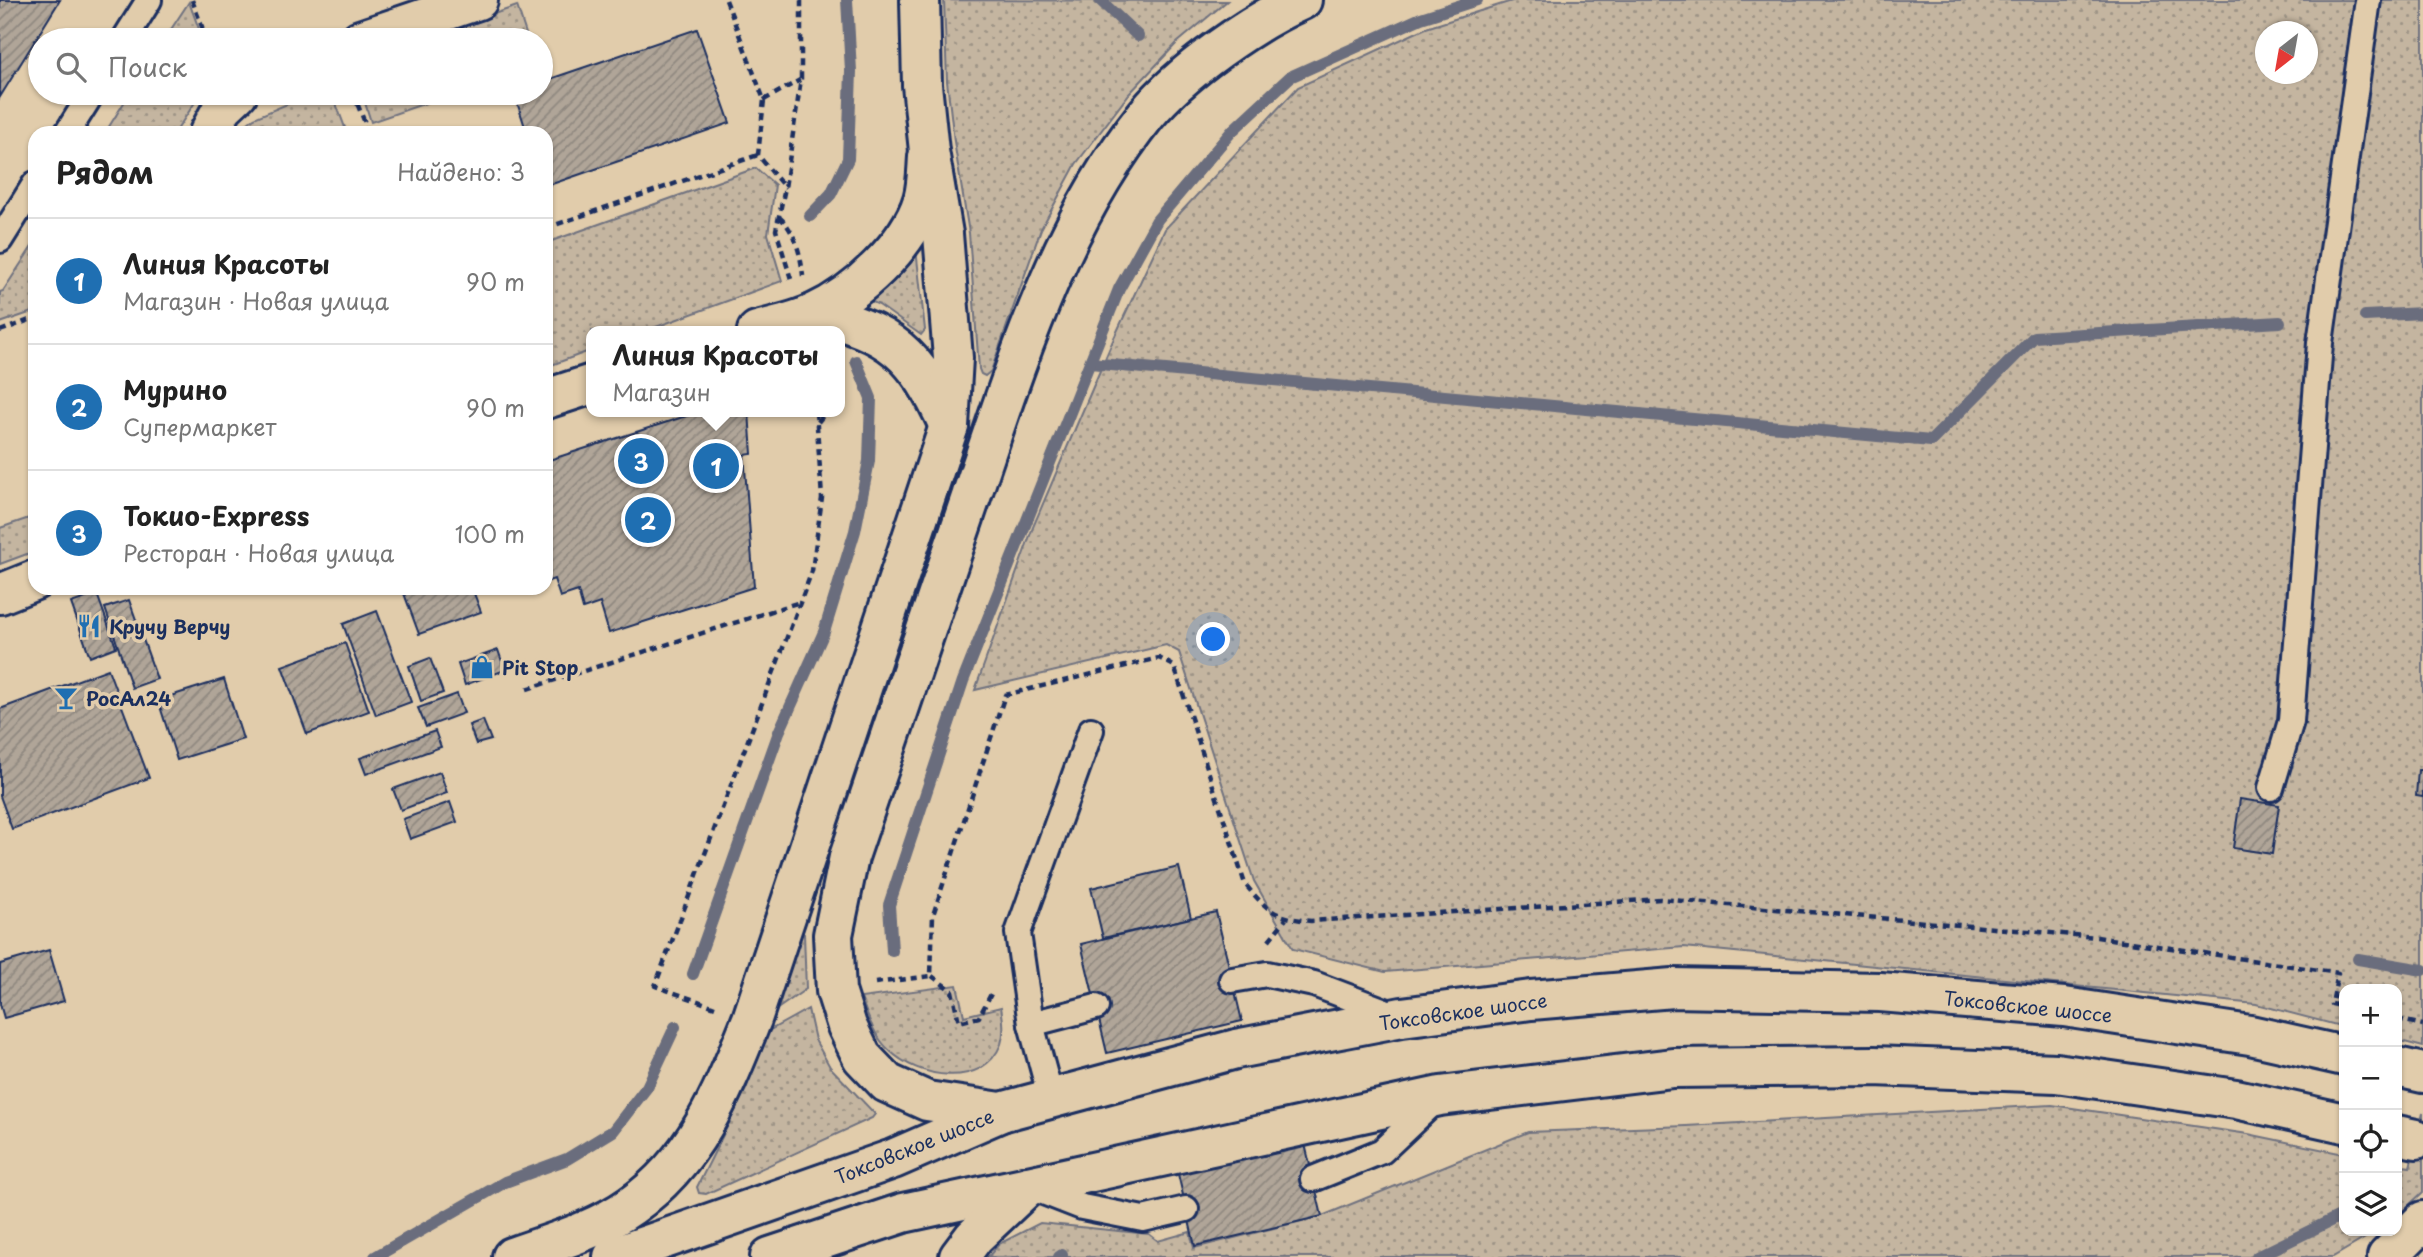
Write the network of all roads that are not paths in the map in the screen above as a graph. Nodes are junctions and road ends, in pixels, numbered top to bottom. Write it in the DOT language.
graph roads {
  1 [pos="149,0"];
  2 [pos="478,0"];
  3 [pos="920,0"];
  4 [pos="1302,0"];
  5 [pos="2368,0"];
  6 [pos="132,28"];
  7 [pos="395,28"];
  8 [pos="84,105"];
  9 [pos="225,105"];
  10 [pos="71,126"];
  11 [pos="213,126"];
  12 [pos="929,151"];
  13 [pos="28,195"];
  14 [pos="0,240"];
  15 [pos="803,299"];
  16 [pos="764,326"];
  17 [pos="586,386"];
  18 [pos="553,397"];
  19 [pos="950,426"];
  20 [pos="28,583"];
  21 [pos="0,594"];
  22 [pos="1091,730"];
  23 [pos="2271,789"];
  24 [pos="1232,980"];
  25 [pos="1096,1007"];
  26 [pos="1402,1017"];
  27 [pos="1031,1024"];
  28 [pos="2339,1055"];
  29 [pos="2402,1068"];
  30 [pos="2423,1073"];
  31 [pos="1440,1096"];
  32 [pos="1051,1098"];
  33 [pos="1001,1112"];
  34 [pos="2339,1122"];
  35 [pos="1313,1179"];
  36 [pos="1028,1186"];
  37 [pos="1186,1209"];
  38 [pos="2423,1221"];
  39 [pos="512,1257"];
  40 [pos="614,1257"];
  41 [pos="770,1257"];
  42 [pos="959,1257"];
  43 [pos="2387,1257"];
  1 -- 6 [label="lane"];
  2 -- 7 [label="main road"];
  3 -- 12 [label="main road"];
  4 -- 33 [label="main road"];
  5 -- 23 [label="lane"];
  8 -- 10 [label="lane"];
  9 -- 11 [label="main road"];
  12 -- 15 [label="main road"];
  12 -- 19 [label="main road"];
  13 -- 14 [label="lane"];
  15 -- 16 [label="main road"];
  15 -- 19 [label="main road"];
  17 -- 18 [label="main road"];
  19 -- 39 [label="main road"];
  20 -- 21 [label="main road"];
  22 -- 27 [label="lane"];
  24 -- 26 [label="lane"];
  25 -- 27 [label="lane"];
  26 -- 28 [label="main road, Токсовское шоссе"];
  26 -- 32 [label="main road, Токсовское шоссе"];
  27 -- 32 [label="lane"];
  29 -- 30 [label="main road"];
  31 -- 34 [label="main road"];
  31 -- 35 [label="lane"];
  31 -- 36 [label="main road"];
  32 -- 33 [label="main road, Токсовское шоссе"];
  33 -- 40 [label="main road, Токсовское шоссе"];
  36 -- 37 [label="lane"];
  36 -- 41 [label="main road"];
  36 -- 42 [label="main road"];
  38 -- 43 [label="main road"];
}
